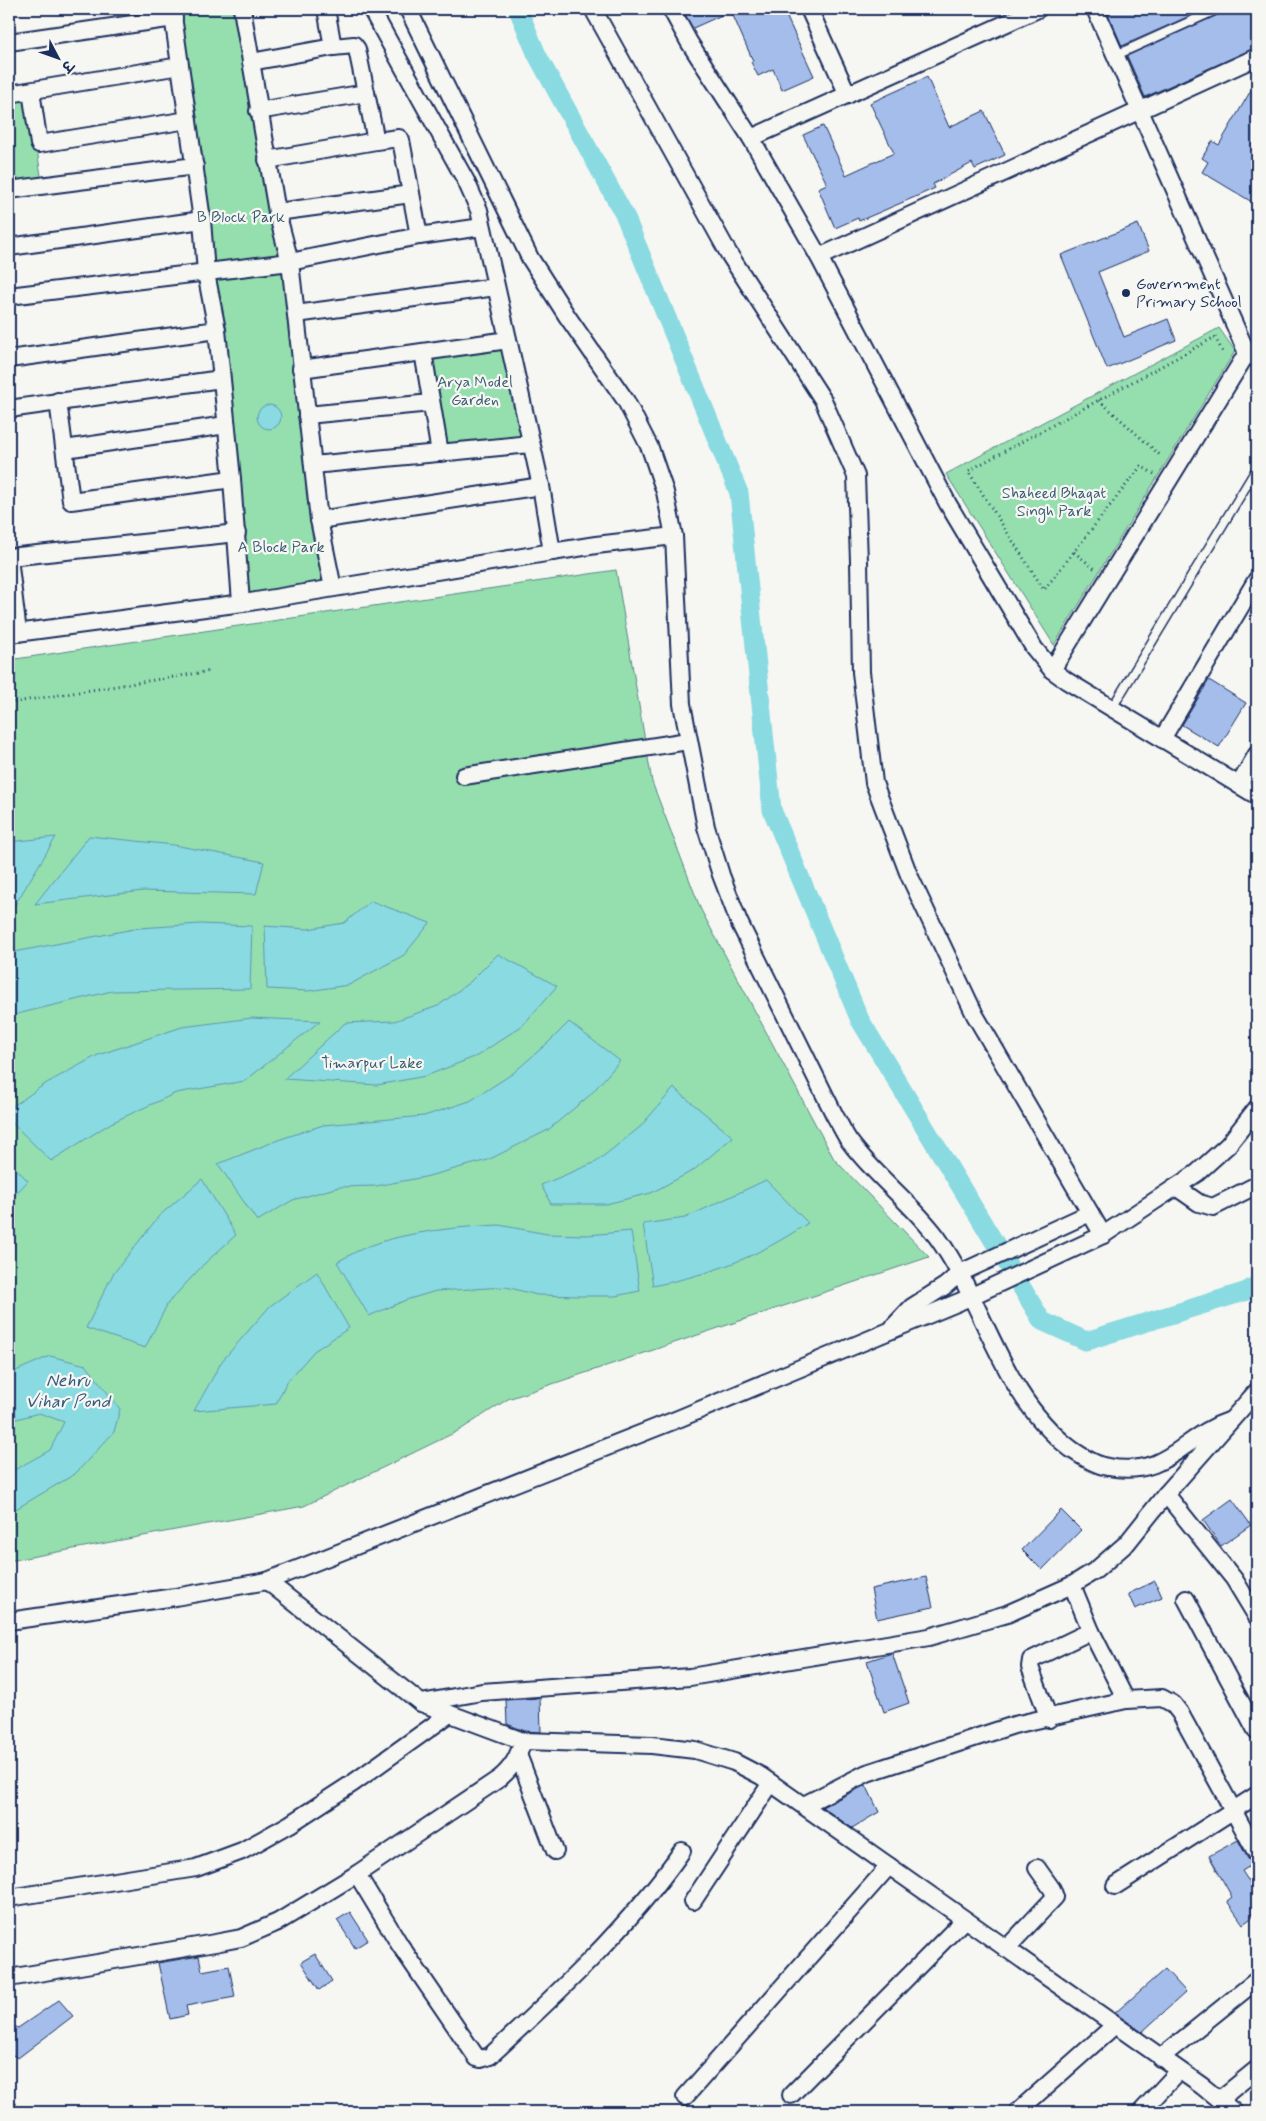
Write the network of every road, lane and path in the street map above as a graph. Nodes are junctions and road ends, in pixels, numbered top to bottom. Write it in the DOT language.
graph roads {
  1 [pos="248,9"];
  2 [pos="326,9"];
  3 [pos="372,9"];
  4 [pos="408,9"];
  5 [pos="593,9"];
  6 [pos="672,9"];
  7 [pos="809,9"];
  8 [pos="1038,9"];
  9 [pos="1095,9"];
  10 [pos="1218,9"];
  11 [pos="173,14"];
  12 [pos="9,42"];
  13 [pos="334,48"];
  14 [pos="1114,56"];
  15 [pos="1257,57"];
  16 [pos="251,62"];
  17 [pos="180,66"];
  18 [pos="31,90"];
  19 [pos="366,93"];
  20 [pos="9,94"];
  21 [pos="848,95"];
  22 [pos="258,111"];
  23 [pos="1141,111"];
  24 [pos="188,120"];
  25 [pos="751,138"];
  26 [pos="376,141"];
  27 [pos="267,160"];
  28 [pos="195,166"];
  29 [pos="9,190"];
  30 [pos="411,194"];
  31 [pos="277,212"];
  32 [pos="202,220"];
  33 [pos="482,227"];
  34 [pos="419,236"];
  35 [pos="9,247"];
  36 [pos="819,256"];
  37 [pos="290,262"];
  38 [pos="206,273"];
  39 [pos="496,287"];
  40 [pos="9,296"];
  41 [pos="296,314"];
  42 [pos="217,330"];
  43 [pos="508,340"];
  44 [pos="423,352"];
  45 [pos="1252,356"];
  46 [pos="9,359"];
  47 [pos="1220,362"];
  48 [pos="301,369"];
  49 [pos="221,379"];
  50 [pos="1099,400"];
  51 [pos="58,401"];
  52 [pos="431,403"];
  53 [pos="9,409"];
  54 [pos="307,415"];
  55 [pos="226,425"];
  56 [pos="531,444"];
  57 [pos="66,449"];
  58 [pos="1167,449"];
  59 [pos="440,453"];
  60 [pos="1162,457"];
  61 [pos="313,465"];
  62 [pos="1257,468"];
  63 [pos="1152,473"];
  64 [pos="232,479"];
  65 [pos="1167,484"];
  66 [pos="541,486"];
  67 [pos="319,520"];
  68 [pos="237,533"];
  69 [pos="674,536"];
  70 [pos="552,552"];
  71 [pos="1074,552"];
  72 [pos="9,557"];
  73 [pos="1108,578"];
  74 [pos="1257,579"];
  75 [pos="333,588"];
  76 [pos="241,603"];
  77 [pos="13,634"];
  78 [pos="1052,670"];
  79 [pos="211,671"];
  80 [pos="9,703"];
  81 [pos="1112,708"];
  82 [pos="1162,739"];
  83 [pos="688,740"];
  84 [pos="1257,754"];
  85 [pos="464,776"];
  86 [pos="1239,785"];
  87 [pos="1257,796"];
  88 [pos="1257,1108"];
  89 [pos="1257,1185"];
  90 [pos="1176,1187"];
  91 [pos="1090,1213"];
  92 [pos="1102,1235"];
  93 [pos="967,1270"];
  94 [pos="971,1296"];
  95 [pos="889,1331"];
  96 [pos="1257,1392"];
  97 [pos="1231,1420"];
  98 [pos="1166,1494"];
  99 [pos="267,1581"];
  100 [pos="1072,1584"];
  101 [pos="1186,1599"];
  102 [pos="1257,1617"];
  103 [pos="9,1622"];
  104 [pos="1092,1631"];
  105 [pos="1126,1700"];
  106 [pos="421,1703"];
  107 [pos="448,1715"];
  108 [pos="1049,1719"];
  109 [pos="1257,1732"];
  110 [pos="521,1749"];
  111 [pos="772,1783"];
  112 [pos="1257,1795"];
  113 [pos="804,1805"];
  114 [pos="1232,1810"];
  115 [pos="555,1851"];
  116 [pos="682,1851"];
  117 [pos="1257,1854"];
  118 [pos="889,1866"];
  119 [pos="1037,1868"];
  120 [pos="357,1874"];
  121 [pos="1115,1886"];
  122 [pos="9,1898"];
  123 [pos="693,1900"];
  124 [pos="964,1920"];
  125 [pos="1006,1949"];
  126 [pos="9,1978"];
  127 [pos="1257,1980"];
  128 [pos="1115,2025"];
  129 [pos="1160,2058"];
  130 [pos="1257,2069"];
  131 [pos="1180,2071"];
  132 [pos="791,2095"];
  133 [pos="685,2097"];
  134 [pos="1219,2100"];
  135 [pos="1017,2112"];
  136 [pos="1141,2112"];
  137 [pos="1234,2112"];
  1 -- 16 [label="street"];
  2 -- 13 [label="street"];
  3 -- 33 [label="street"];
  4 -- 69 [label="street"];
  5 -- 91 [label="street"];
  6 -- 25 [label="street"];
  7 -- 21 [label="street"];
  8 -- 21 [label="street"];
  9 -- 14 [label="street"];
  10 -- 14 [label="lane"];
  11 -- 12 [label="street"];
  11 -- 17 [label="street"];
  13 -- 16 [label="street"];
  13 -- 19 [label="street"];
  14 -- 23 [label="street"];
  15 -- 23 [label="street"];
  16 -- 22 [label="street"];
  17 -- 18 [label="street"];
  17 -- 24 [label="street"];
  18 -- 20 [label="street"];
  18 -- 24 [label="street"];
  19 -- 22 [label="street"];
  19 -- 26 [label="street"];
  21 -- 25 [label="street"];
  22 -- 27 [label="street"];
  23 -- 36 [label="street"];
  23 -- 45 [label="street"];
  24 -- 28 [label="street"];
  25 -- 36 [label="street"];
  26 -- 27 [label="street"];
  26 -- 30 [label="street"];
  27 -- 31 [label="street"];
  28 -- 29 [label="street"];
  28 -- 32 [label="street"];
  30 -- 31 [label="street"];
  30 -- 34 [label="street"];
  31 -- 37 [label="street"];
  32 -- 35 [label="street"];
  32 -- 38 [label="street"];
  33 -- 34 [label="street"];
  33 -- 39 [label="street"];
  34 -- 37 [label="street"];
  36 -- 78 [label="street"];
  37 -- 38 [label="street"];
  37 -- 41 [label="street"];
  38 -- 40 [label="street"];
  38 -- 42 [label="street"];
  39 -- 41 [label="street"];
  39 -- 43 [label="street"];
  41 -- 48 [label="street"];
  42 -- 46 [label="street"];
  42 -- 49 [label="street"];
  43 -- 44 [label="street"];
  43 -- 56 [label="street"];
  44 -- 48 [label="street"];
  44 -- 52 [label="street"];
  45 -- 65 [label="street"];
  47 -- 50 [label="path"];
  48 -- 54 [label="street"];
  49 -- 51 [label="street"];
  49 -- 55 [label="street"];
  50 -- 60 [label="path"];
  50 -- 71 [label="path"];
  51 -- 53 [label="street"];
  51 -- 57 [label="street"];
  52 -- 54 [label="street"];
  52 -- 59 [label="street"];
  54 -- 61 [label="street"];
  55 -- 57 [label="street"];
  55 -- 64 [label="street"];
  56 -- 59 [label="street"];
  56 -- 66 [label="street"];
  57 -- 64 [label="street"];
  58 -- 60 [label="path"];
  59 -- 61 [label="street"];
  60 -- 63 [label="path"];
  61 -- 67 [label="street"];
  62 -- 81 [label="lane"];
  63 -- 65 [label="path"];
  63 -- 71 [label="path"];
  64 -- 68 [label="street"];
  65 -- 73 [label="street"];
  66 -- 67 [label="street"];
  66 -- 70 [label="street"];
  67 -- 75 [label="street"];
  68 -- 72 [label="street"];
  68 -- 76 [label="street"];
  69 -- 70 [label="street"];
  69 -- 83 [label="street"];
  70 -- 75 [label="street"];
  71 -- 73 [label="path"];
  72 -- 77 [label="street"];
  73 -- 78 [label="street"];
  74 -- 82 [label="street"];
  75 -- 76 [label="street"];
  76 -- 77 [label="street"];
  78 -- 81 [label="street"];
  79 -- 80 [label="path"];
  81 -- 82 [label="street"];
  82 -- 86 [label="street"];
  83 -- 85 [label="street"];
  83 -- 93 [label="street"];
  84 -- 86 [label="street"];
  86 -- 87 [label="street"];
  88 -- 90 [label="street"];
  89 -- 90 [label="street"];
  90 -- 92 [label="street"];
  91 -- 92 [label="street"];
  91 -- 93 [label="street"];
  92 -- 94 [label="street"];
  93 -- 94 [label="street"];
  93 -- 95 [label="street"];
  94 -- 95 [label="street"];
  94 -- 97 [label="street"];
  95 -- 99 [label="street"];
  96 -- 97 [label="street"];
  97 -- 98 [label="street"];
  98 -- 100 [label="street"];
  98 -- 102 [label="street"];
  99 -- 103 [label="street"];
  99 -- 106 [label="street"];
  100 -- 104 [label="street"];
  100 -- 106 [label="street"];
  101 -- 109 [label="street"];
  104 -- 105 [label="street"];
  104 -- 108 [label="street"];
  105 -- 108 [label="street"];
  105 -- 114 [label="street"];
  106 -- 107 [label="street"];
  107 -- 110 [label="street"];
  107 -- 122 [label="street"];
  108 -- 113 [label="street"];
  110 -- 111 [label="street"];
  110 -- 115 [label="street"];
  110 -- 120 [label="street"];
  111 -- 113 [label="street"];
  111 -- 123 [label="street"];
  112 -- 114 [label="street"];
  113 -- 118 [label="street"];
  114 -- 117 [label="street"];
  114 -- 121 [label="street"];
  116 -- 120 [label="street"];
  118 -- 124 [label="street"];
  118 -- 133 [label="street"];
  119 -- 125 [label="street"];
  120 -- 126 [label="street"];
  124 -- 125 [label="street"];
  124 -- 132 [label="street"];
  125 -- 128 [label="street"];
  127 -- 129 [label="street"];
  128 -- 129 [label="street"];
  128 -- 135 [label="street"];
  129 -- 131 [label="street"];
  130 -- 134 [label="street"];
  131 -- 134 [label="street"];
  131 -- 136 [label="street"];
  134 -- 137 [label="street"];
}
